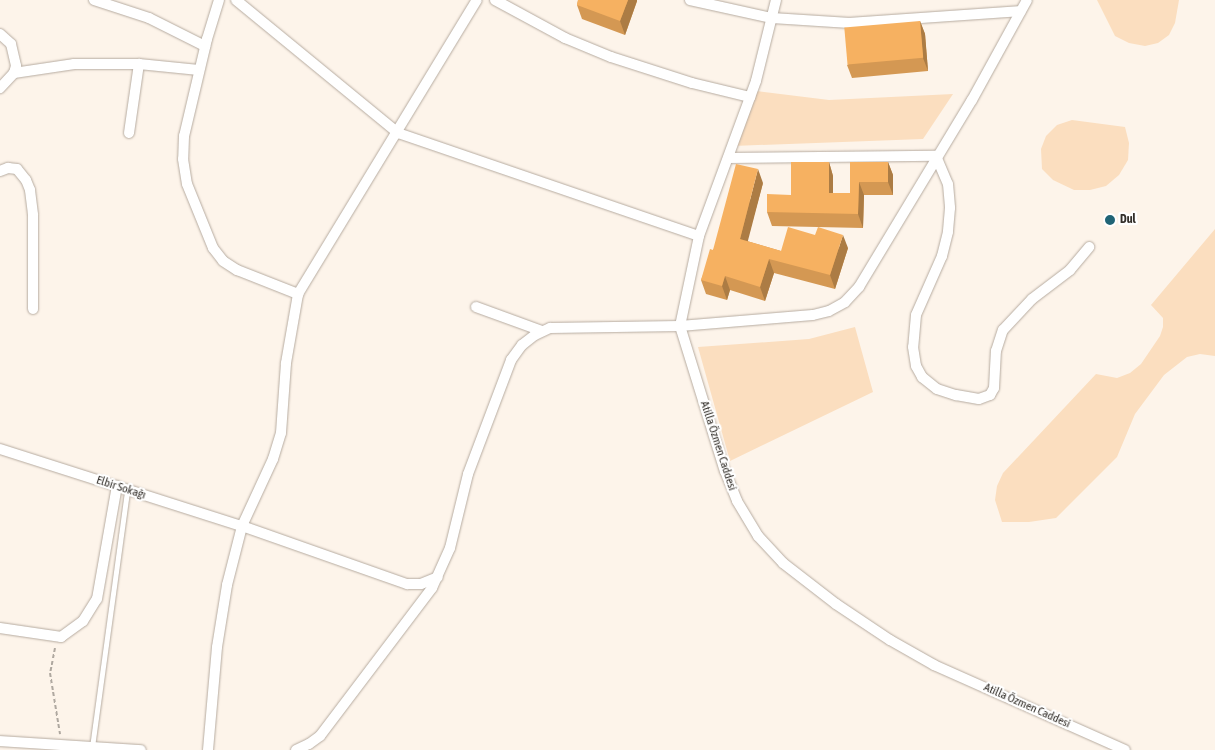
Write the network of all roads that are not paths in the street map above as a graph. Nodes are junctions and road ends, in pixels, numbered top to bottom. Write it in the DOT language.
graph roads {
  1 [pos="94,0"];
  2 [pos="219,0"];
  3 [pos="236,0"];
  4 [pos="477,0"];
  5 [pos="495,0"];
  6 [pos="690,0"];
  7 [pos="776,0"];
  8 [pos="1027,0"];
  9 [pos="1021,11"];
  10 [pos="772,18"];
  11 [pos="0,34"];
  12 [pos="205,46"];
  13 [pos="139,64"];
  14 [pos="200,70"];
  15 [pos="14,73"];
  16 [pos="0,88"];
  17 [pos="750,96"];
  18 [pos="129,133"];
  19 [pos="398,133"];
  20 [pos="936,156"];
  21 [pos="728,158"];
  22 [pos="0,171"];
  23 [pos="699,236"];
  24 [pos="1088,247"];
  25 [pos="298,294"];
  26 [pos="476,307"];
  27 [pos="33,309"];
  28 [pos="680,326"];
  29 [pos="542,331"];
  30 [pos="0,449"];
  31 [pos="122,488"];
  32 [pos="242,526"];
  33 [pos="438,576"];
  34 [pos="0,628"];
  35 [pos="0,741"];
  36 [pos="92,747"];
  37 [pos="141,750"];
  38 [pos="208,750"];
  39 [pos="296,750"];
  40 [pos="1125,750"];
  1 -- 12 [label="street"];
  2 -- 12 [label="street"];
  3 -- 19 [label="street"];
  4 -- 19 [label="street"];
  5 -- 17 [label="street"];
  6 -- 10 [label="street"];
  7 -- 10 [label="street, Atilla Özmen Caddesi"];
  8 -- 9 [label="street"];
  9 -- 10 [label="street"];
  9 -- 20 [label="street"];
  10 -- 17 [label="street, Atilla Özmen Caddesi"];
  11 -- 15 [label="street"];
  12 -- 14 [label="street"];
  13 -- 14 [label="street"];
  13 -- 15 [label="street"];
  13 -- 18 [label="street"];
  14 -- 25 [label="street"];
  15 -- 16 [label="street"];
  17 -- 21 [label="street, Atilla Özmen Caddesi"];
  19 -- 23 [label="street"];
  19 -- 25 [label="street"];
  20 -- 21 [label="street"];
  20 -- 24 [label="street"];
  20 -- 28 [label="street"];
  21 -- 23 [label="street, Atilla Özmen Caddesi"];
  22 -- 27 [label="street"];
  23 -- 28 [label="street, Atilla Özmen Caddesi"];
  25 -- 32 [label="street"];
  26 -- 29 [label="street"];
  28 -- 29 [label="street"];
  28 -- 40 [label="street, Atilla Özmen Caddesi"];
  29 -- 33 [label="street"];
  30 -- 31 [label="street, Elbir Sokağı"];
  31 -- 32 [label="street, Elbir Sokağı"];
  31 -- 34 [label="street"];
  31 -- 36 [label="lane"];
  32 -- 33 [label="street, Elbir Sokağı"];
  32 -- 38 [label="street"];
  33 -- 39 [label="street"];
  35 -- 36 [label="street"];
  36 -- 37 [label="street"];
}
